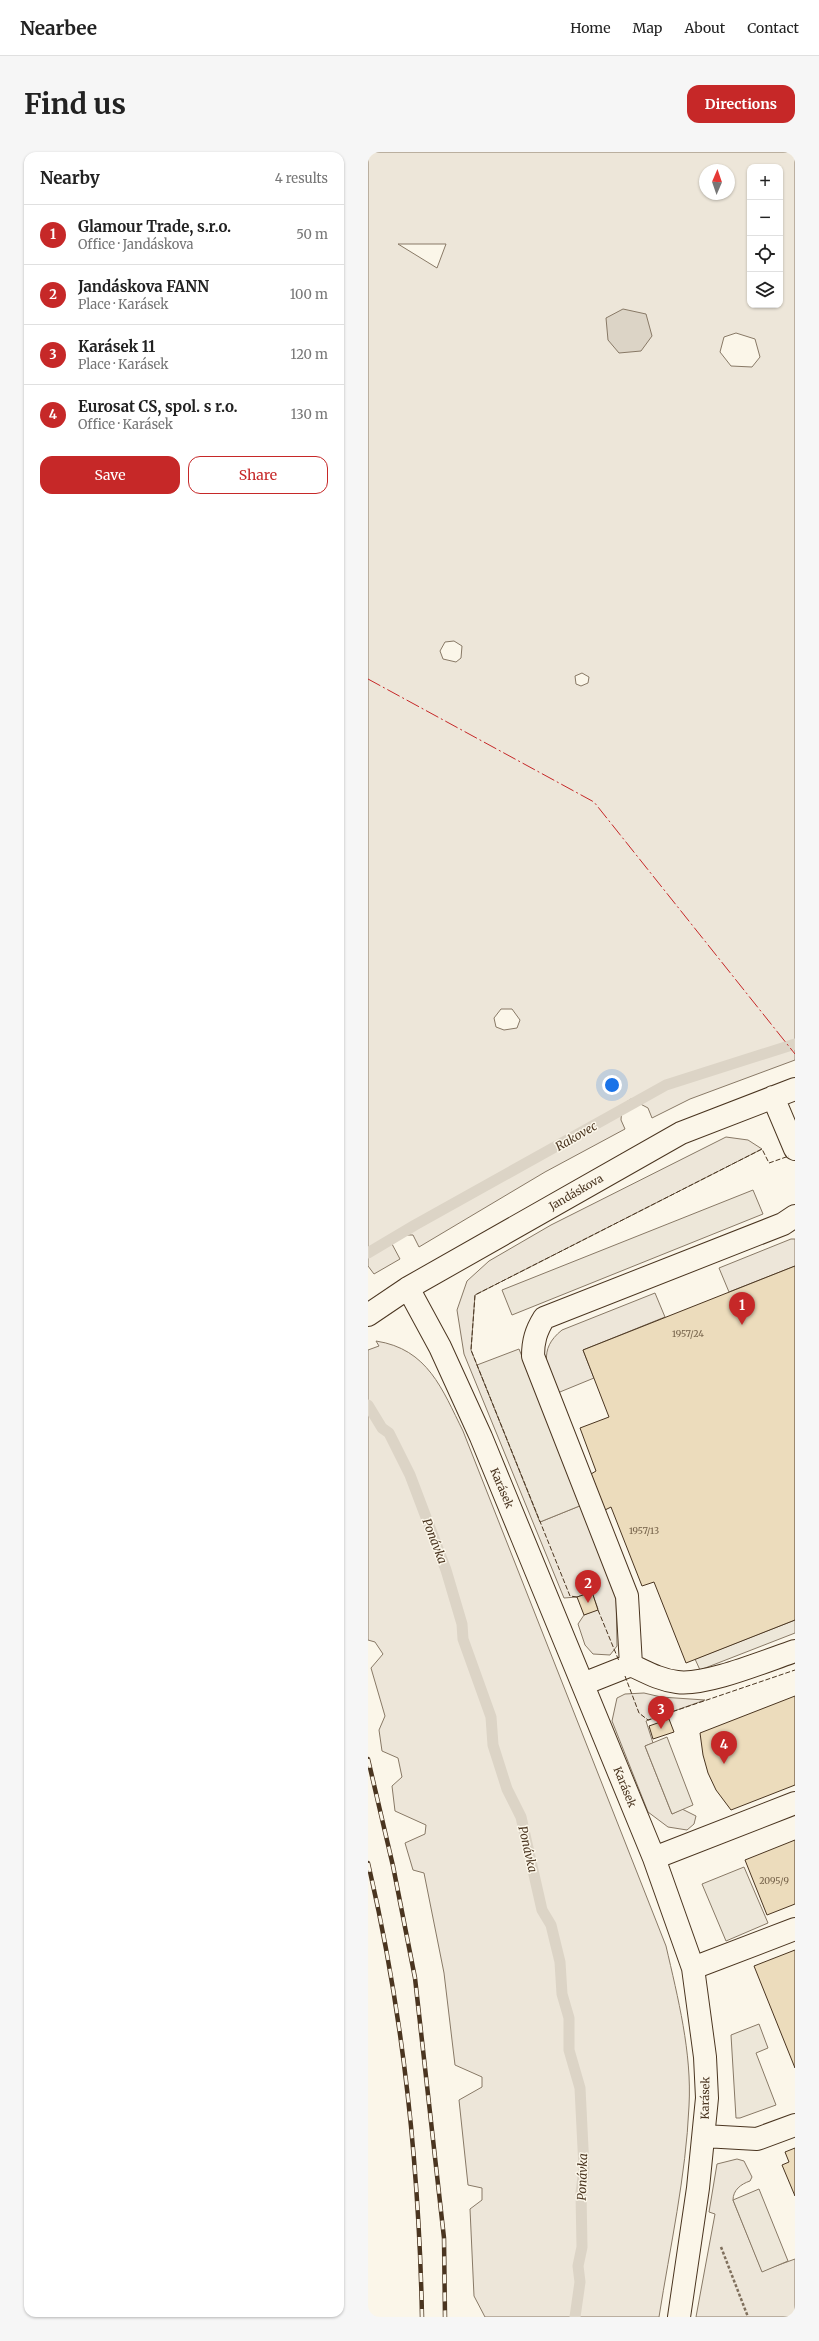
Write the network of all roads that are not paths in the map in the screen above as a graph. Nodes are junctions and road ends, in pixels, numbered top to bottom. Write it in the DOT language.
graph roads {
  1 [pos="795,1089"];
  2 [pos="773,1097"];
  3 [pos="795,1149"];
  4 [pos="795,1216"];
  5 [pos="408,1288"];
  6 [pos="368,1315"];
  7 [pos="795,1651"];
  8 [pos="631,1665"];
  9 [pos="583,1684"];
  10 [pos="795,1803"];
  11 [pos="654,1858"];
  12 [pos="795,1930"];
  13 [pos="693,1968"];
  14 [pos="795,2125"];
  15 [pos="704,2136"];
  16 [pos="679,2317"];
  1 -- 2 [label="street, Jandáskova"];
  2 -- 3 [label="street"];
  2 -- 5 [label="street, Jandáskova"];
  4 -- 8 [label="street"];
  5 -- 6 [label="street, Jandáskova"];
  5 -- 9 [label="street, Karásek"];
  7 -- 8 [label="street"];
  8 -- 9 [label="street"];
  9 -- 11 [label="street, Karásek"];
  10 -- 11 [label="street"];
  11 -- 13 [label="street, Karásek"];
  12 -- 13 [label="street"];
  13 -- 15 [label="street, Karásek"];
  14 -- 15 [label="street"];
  15 -- 16 [label="street, Karásek"];
}
